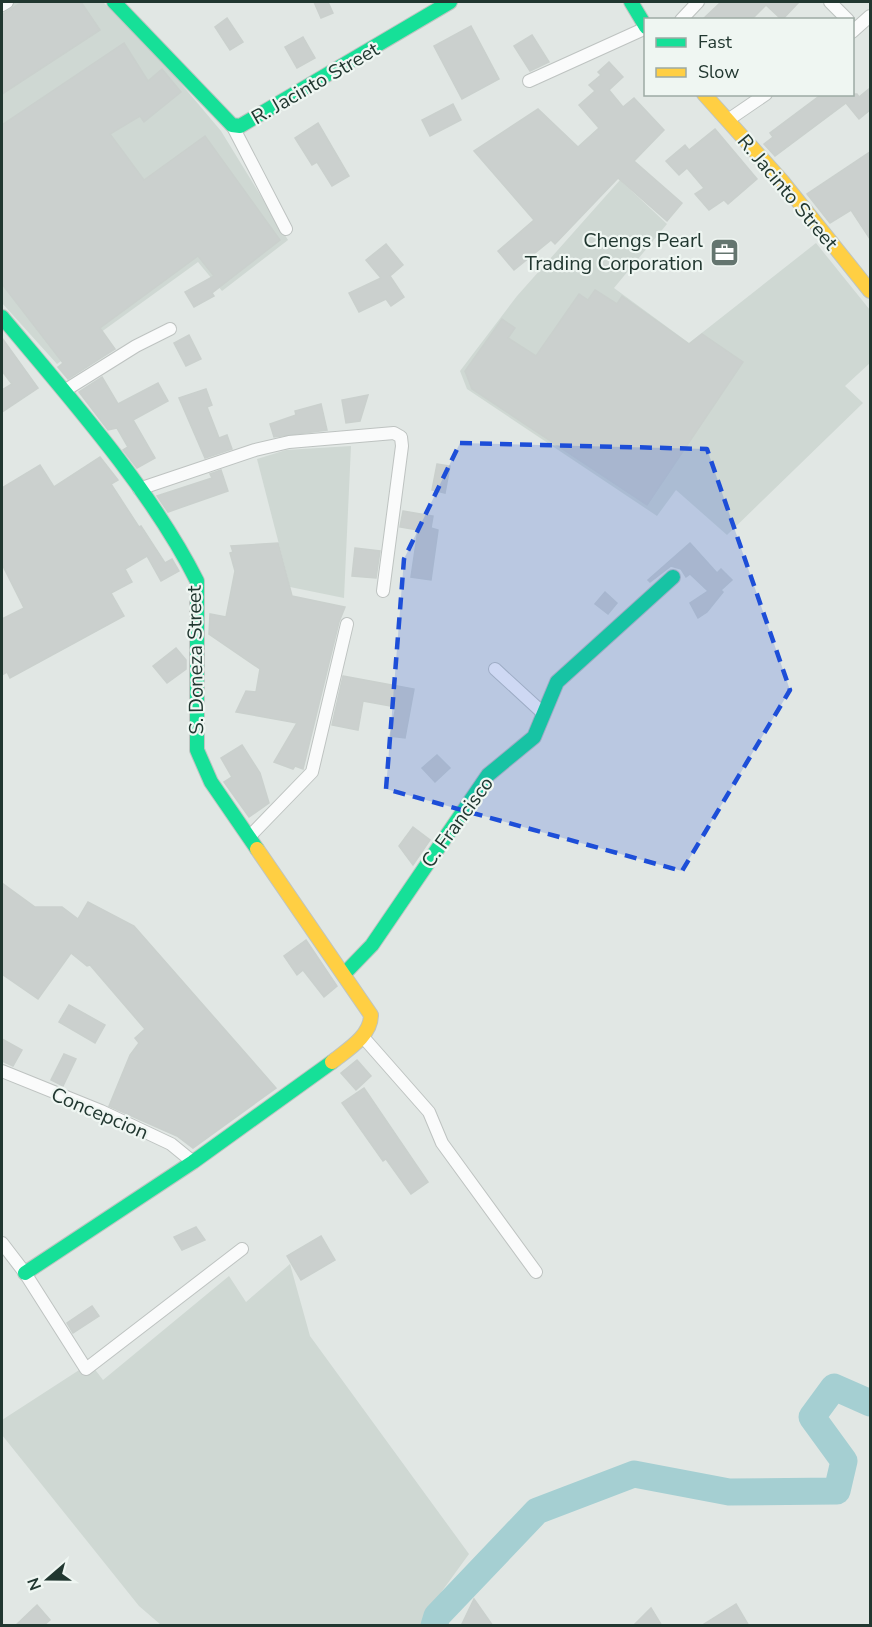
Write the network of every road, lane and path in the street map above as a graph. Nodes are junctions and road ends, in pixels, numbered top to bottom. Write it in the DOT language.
graph roads {
  1 [pos="8,2"];
  2 [pos="114,2"];
  3 [pos="450,2"];
  4 [pos="631,2"];
  5 [pos="698,2"];
  6 [pos="830,2"];
  7 [pos="2,5"];
  8 [pos="870,16"];
  9 [pos="683,18"];
  10 [pos="845,18"];
  11 [pos="644,25"];
  12 [pos="854,25"];
  13 [pos="644,27"];
  14 [pos="529,81"];
  15 [pos="706,96"];
  16 [pos="763,96"];
  17 [pos="728,120"];
  18 [pos="232,125"];
  19 [pos="286,229"];
  20 [pos="870,291"];
  21 [pos="2,317"];
  22 [pos="171,329"];
  23 [pos="64,391"];
  24 [pos="139,489"];
  25 [pos="673,577"];
  26 [pos="383,591"];
  27 [pos="346,624"];
  28 [pos="495,669"];
  29 [pos="544,714"];
  30 [pos="249,837"];
  31 [pos="345,973"];
  32 [pos="363,1037"];
  33 [pos="2,1071"];
  34 [pos="193,1162"];
  35 [pos="2,1243"];
  36 [pos="242,1249"];
  37 [pos="536,1272"];
  38 [pos="25,1274"];
  1 -- 7 [label="street"];
  2 -- 18 [label="street, R. Jacinto Street"];
  3 -- 18 [label="street, R. Jacinto Street"];
  4 -- 11 [label="street"];
  5 -- 9 [label="street"];
  6 -- 10 [label="street"];
  8 -- 12 [label="street"];
  13 -- 14 [label="street"];
  15 -- 17 [label="street, R. Jacinto Street"];
  16 -- 17 [label="street"];
  17 -- 20 [label="street, R. Jacinto Street"];
  18 -- 19 [label="street"];
  21 -- 23 [label="street, S. Doneza Street"];
  22 -- 23 [label="street"];
  23 -- 24 [label="street, S. Doneza Street"];
  24 -- 26 [label="street"];
  24 -- 30 [label="street, S. Doneza Street"];
  25 -- 29 [label="street, C. Francisco"];
  27 -- 30 [label="street"];
  28 -- 29 [label="street"];
  29 -- 31 [label="street, C. Francisco"];
  30 -- 31 [label="street, S. Doneza Street"];
  31 -- 32 [label="street, S. Doneza Street"];
  32 -- 34 [label="street"];
  32 -- 37 [label="street"];
  33 -- 34 [label="street, Concepcion"];
  34 -- 38 [label="street"];
  35 -- 38 [label="street"];
  36 -- 38 [label="street"];
}
